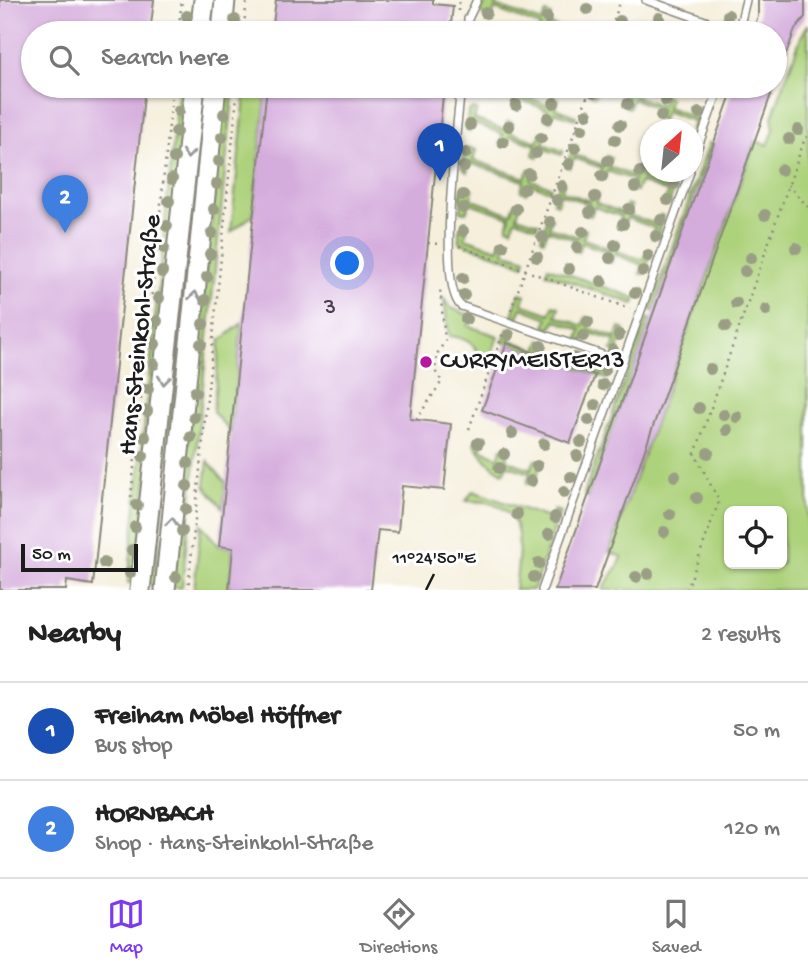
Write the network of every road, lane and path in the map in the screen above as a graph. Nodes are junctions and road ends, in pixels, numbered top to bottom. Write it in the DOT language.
graph roads {
  1 [pos="182,0"];
  2 [pos="204,0"];
  3 [pos="225,0"];
  4 [pos="247,0"];
  5 [pos="477,0"];
  6 [pos="621,0"];
  7 [pos="646,0"];
  8 [pos="746,0"];
  9 [pos="179,21"];
  10 [pos="201,21"];
  11 [pos="223,21"];
  12 [pos="244,21"];
  13 [pos="468,21"];
  14 [pos="613,21"];
  15 [pos="705,21"];
  16 [pos="741,21"];
  17 [pos="172,98"];
  18 [pos="194,98"];
  19 [pos="215,98"];
  20 [pos="237,98"];
  21 [pos="460,98"];
  22 [pos="587,98"];
  23 [pos="716,98"];
  24 [pos="703,133"];
  25 [pos="808,135"];
  26 [pos="686,182"];
  27 [pos="788,185"];
  28 [pos="808,207"];
  29 [pos="428,243"];
  30 [pos="450,245"];
  31 [pos="525,270"];
  32 [pos="440,285"];
  33 [pos="640,312"];
  34 [pos="507,321"];
  35 [pos="623,362"];
  36 [pos="416,420"];
  37 [pos="469,429"];
  38 [pos="130,507"];
  39 [pos="140,590"];
  40 [pos="165,590"];
  41 [pos="188,590"];
  42 [pos="542,590"];
  43 [pos="687,590"];
  1 -- 9 [label="path"];
  2 -- 10 [label="main road"];
  3 -- 11 [label="main road"];
  4 -- 12 [label="path"];
  5 -- 13 [label="lane"];
  6 -- 14 [label="path"];
  7 -- 15 [label="lane"];
  8 -- 16 [label="lane"];
  17 -- 38 [label="path"];
  18 -- 39 [label="main road, Hans-Steinkohl-Straße, one-way"];
  40 -- 19 [label="main road, Hans-Steinkohl-Straße, one-way"];
  20 -- 41 [label="path"];
  21 -- 30 [label="lane"];
  22 -- 31 [label="path"];
  23 -- 24 [label="lane"];
  25 -- 27 [label="path"];
  26 -- 33 [label="lane"];
  27 -- 28 [label="path"];
  27 -- 43 [label="path"];
  29 -- 30 [label="path"];
  30 -- 31 [label="path"];
  30 -- 34 [label="lane"];
  31 -- 33 [label="path"];
  31 -- 34 [label="path"];
  32 -- 36 [label="path"];
  33 -- 35 [label="lane"];
  34 -- 35 [label="lane"];
  34 -- 37 [label="path"];
  35 -- 42 [label="lane"];
}
